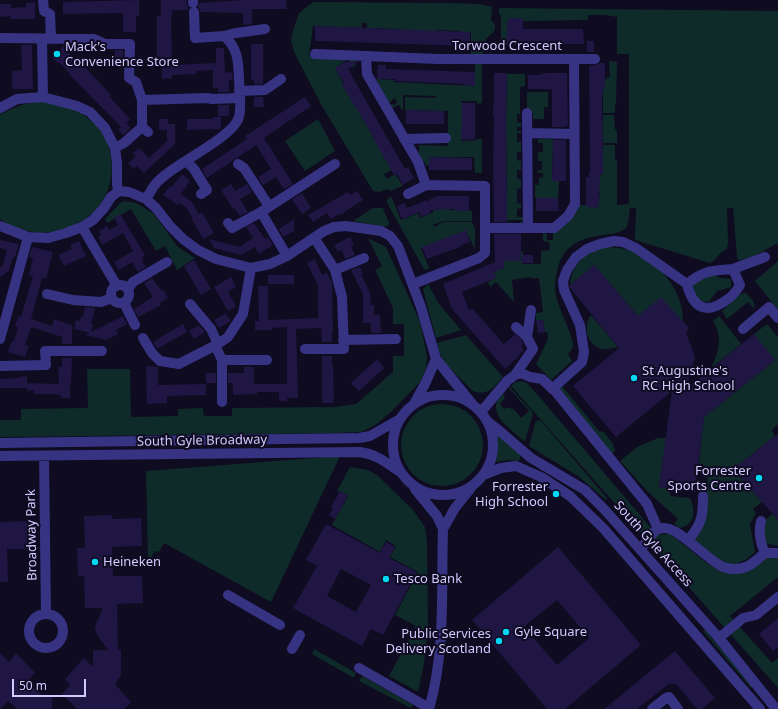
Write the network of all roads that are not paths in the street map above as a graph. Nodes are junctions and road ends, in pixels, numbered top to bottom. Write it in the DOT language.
graph roads {
  1 [pos="43,0"];
  2 [pos="193,5"];
  3 [pos="265,29"];
  4 [pos="224,36"];
  5 [pos="5,38"];
  6 [pos="46,39"];
  7 [pos="315,54"];
  8 [pos="366,56"];
  9 [pos="595,59"];
  10 [pos="574,60"];
  11 [pos="281,79"];
  12 [pos="240,95"];
  13 [pos="43,97"];
  14 [pos="142,100"];
  15 [pos="0,108"];
  16 [pos="527,113"];
  17 [pos="528,133"];
  18 [pos="573,134"];
  19 [pos="446,138"];
  20 [pos="404,139"];
  21 [pos="115,148"];
  22 [pos="186,161"];
  23 [pos="238,164"];
  24 [pos="335,164"];
  25 [pos="426,185"];
  26 [pos="119,191"];
  27 [pos="201,194"];
  28 [pos="408,194"];
  29 [pos="146,199"];
  30 [pos="265,209"];
  31 [pos="228,223"];
  32 [pos="0,226"];
  33 [pos="82,227"];
  34 [pos="485,228"];
  35 [pos="533,230"];
  36 [pos="28,237"];
  37 [pos="314,239"];
  38 [pos="288,256"];
  39 [pos="765,257"];
  40 [pos="364,258"];
  41 [pos="167,262"];
  42 [pos="251,268"];
  43 [pos="732,269"];
  44 [pos="335,270"];
  45 [pos="413,284"];
  46 [pos="687,284"];
  47 [pos="117,286"];
  48 [pos="128,289"];
  49 [pos="47,294"];
  50 [pos="112,298"];
  51 [pos="124,303"];
  52 [pos="190,304"];
  53 [pos="531,310"];
  54 [pos="778,318"];
  55 [pos="135,324"];
  56 [pos="516,327"];
  57 [pos="743,329"];
  58 [pos="1,334"];
  59 [pos="527,337"];
  60 [pos="143,338"];
  61 [pos="396,339"];
  62 [pos="217,344"];
  63 [pos="344,344"];
  64 [pos="305,349"];
  65 [pos="102,351"];
  66 [pos="436,359"];
  67 [pos="222,360"];
  68 [pos="267,360"];
  69 [pos="0,366"];
  70 [pos="516,375"];
  71 [pos="552,389"];
  72 [pos="222,402"];
  73 [pos="414,404"];
  74 [pos="473,405"];
  75 [pos="481,412"];
  76 [pos="400,419"];
  77 [pos="487,422"];
  78 [pos="0,443"];
  79 [pos="0,456"];
  80 [pos="44,456"];
  81 [pos="400,472"];
  82 [pos="483,475"];
  83 [pos="411,484"];
  84 [pos="474,485"];
  85 [pos="703,496"];
  86 [pos="761,520"];
  87 [pos="443,529"];
  88 [pos="658,529"];
  89 [pos="688,540"];
  90 [pos="641,549"];
  91 [pos="765,553"];
  92 [pos="778,553"];
  93 [pos="228,595"];
  94 [pos="778,597"];
  95 [pos="46,614"];
  96 [pos="280,625"];
  97 [pos="300,636"];
  98 [pos="719,638"];
  99 [pos="292,649"];
  100 [pos="359,668"];
  101 [pos="380,668"];
  102 [pos="375,677"];
  103 [pos="429,708"];
  104 [pos="652,709"];
  105 [pos="678,709"];
  106 [pos="760,709"];
  107 [pos="776,709"];
  1 -- 6 [label="street"];
  2 -- 4 [label="street"];
  3 -- 4 [label="street"];
  4 -- 12 [label="street"];
  5 -- 6 [label="street"];
  6 -- 13 [label="street"];
  6 -- 14 [label="street"];
  7 -- 8 [label="street, Torwood Crescent"];
  8 -- 10 [label="street, Torwood Crescent"];
  8 -- 20 [label="street"];
  9 -- 10 [label="street"];
  10 -- 18 [label="street, Torwood Crescent"];
  11 -- 12 [label="street"];
  12 -- 14 [label="street"];
  12 -- 22 [label="street"];
  13 -- 15 [label="street"];
  13 -- 21 [label="street"];
  14 -- 21 [label="street"];
  16 -- 17 [label="street"];
  17 -- 18 [label="street"];
  17 -- 35 [label="street"];
  18 -- 35 [label="street, Torwood Crescent"];
  19 -- 20 [label="street"];
  20 -- 25 [label="street"];
  21 -- 26 [label="street"];
  22 -- 27 [label="street"];
  22 -- 29 [label="street"];
  23 -- 30 [label="street"];
  24 -- 30 [label="street"];
  25 -- 28 [label="street"];
  25 -- 34 [label="street"];
  26 -- 29 [label="street"];
  26 -- 33 [label="street"];
  29 -- 42 [label="street"];
  30 -- 31 [label="street"];
  30 -- 38 [label="street"];
  32 -- 36 [label="street"];
  33 -- 36 [label="street"];
  33 -- 47 [label="street"];
  34 -- 35 [label="street, Torwood Crescent"];
  34 -- 45 [label="street"];
  36 -- 58 [label="street"];
  37 -- 38 [label="street"];
  37 -- 44 [label="street"];
  37 -- 45 [label="street"];
  38 -- 42 [label="street"];
  39 -- 43 [label="street"];
  40 -- 44 [label="street"];
  41 -- 48 [label="street"];
  42 -- 62 [label="street"];
  43 -- 46 [label="street"];
  43 -- 46 [label="street"];
  44 -- 63 [label="street"];
  45 -- 66 [label="street"];
  46 -- 71 [label="street"];
  47 -- 48 [label="street"];
  47 -- 50 [label="street"];
  48 -- 51 [label="street"];
  49 -- 50 [label="street"];
  50 -- 51 [label="street"];
  51 -- 55 [label="street"];
  52 -- 62 [label="street"];
  53 -- 59 [label="street"];
  54 -- 57 [label="street"];
  56 -- 59 [label="street"];
  59 -- 70 [label="street"];
  60 -- 62 [label="street"];
  61 -- 63 [label="street"];
  62 -- 67 [label="street"];
  63 -- 64 [label="street"];
  65 -- 69 [label="street"];
  66 -- 73 [label="street"];
  66 -- 74 [label="street"];
  67 -- 68 [label="street"];
  67 -- 72 [label="street"];
  70 -- 71 [label="street"];
  70 -- 75 [label="street"];
  71 -- 88 [label="street"];
  73 -- 74 [label="street"];
  73 -- 76 [label="street"];
  74 -- 75 [label="street"];
  75 -- 77 [label="street"];
  76 -- 78 [label="street, South Gyle Broadway"];
  76 -- 81 [label="street"];
  77 -- 82 [label="street"];
  77 -- 90 [label="street, South Gyle Access"];
  79 -- 80 [label="street, South Gyle Broadway"];
  80 -- 81 [label="street, South Gyle Broadway"];
  80 -- 95 [label="street, Broadway Park"];
  81 -- 83 [label="street"];
  82 -- 84 [label="street"];
  82 -- 106 [label="street, South Gyle Access"];
  83 -- 84 [label="street"];
  83 -- 87 [label="street"];
  84 -- 87 [label="street"];
  85 -- 89 [label="street"];
  86 -- 91 [label="street"];
  87 -- 103 [label="street"];
  88 -- 89 [label="street"];
  88 -- 90 [label="street"];
  89 -- 91 [label="street"];
  90 -- 98 [label="street, South Gyle Access"];
  91 -- 92 [label="street"];
  93 -- 96 [label="street"];
  94 -- 98 [label="street"];
  97 -- 99 [label="street"];
  98 -- 107 [label="street, South Gyle Access"];
  100 -- 102 [label="street"];
  101 -- 102 [label="street"];
  102 -- 103 [label="street"];
  104 -- 105 [label="street"];
}
